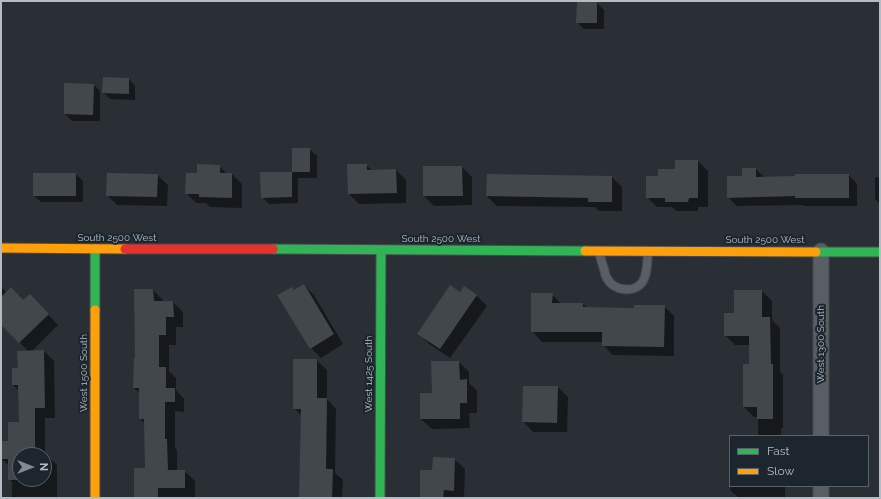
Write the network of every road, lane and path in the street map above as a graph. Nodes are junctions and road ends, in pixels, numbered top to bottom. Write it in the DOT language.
graph roads {
  1 [pos="1,248"];
  2 [pos="95,249"];
  3 [pos="381,250"];
  4 [pos="598,251"];
  5 [pos="648,251"];
  6 [pos="821,252"];
  7 [pos="880,252"];
  8 [pos="821,435"];
  9 [pos="821,487"];
  10 [pos="95,498"];
  11 [pos="380,498"];
  12 [pos="821,498"];
  1 -- 2 [label="street, South 2500 West"];
  2 -- 3 [label="street, South 2500 West"];
  2 -- 10 [label="street, West 1500 South"];
  3 -- 4 [label="street, South 2500 West"];
  3 -- 11 [label="street, West 1425 South"];
  4 -- 5 [label="street, South 2500 West"];
  4 -- 5 [label="lane"];
  5 -- 6 [label="street, South 2500 West"];
  6 -- 7 [label="street, South 2500 West"];
  6 -- 8 [label="street, West 1300 South"];
  9 -- 12 [label="street"];
}
